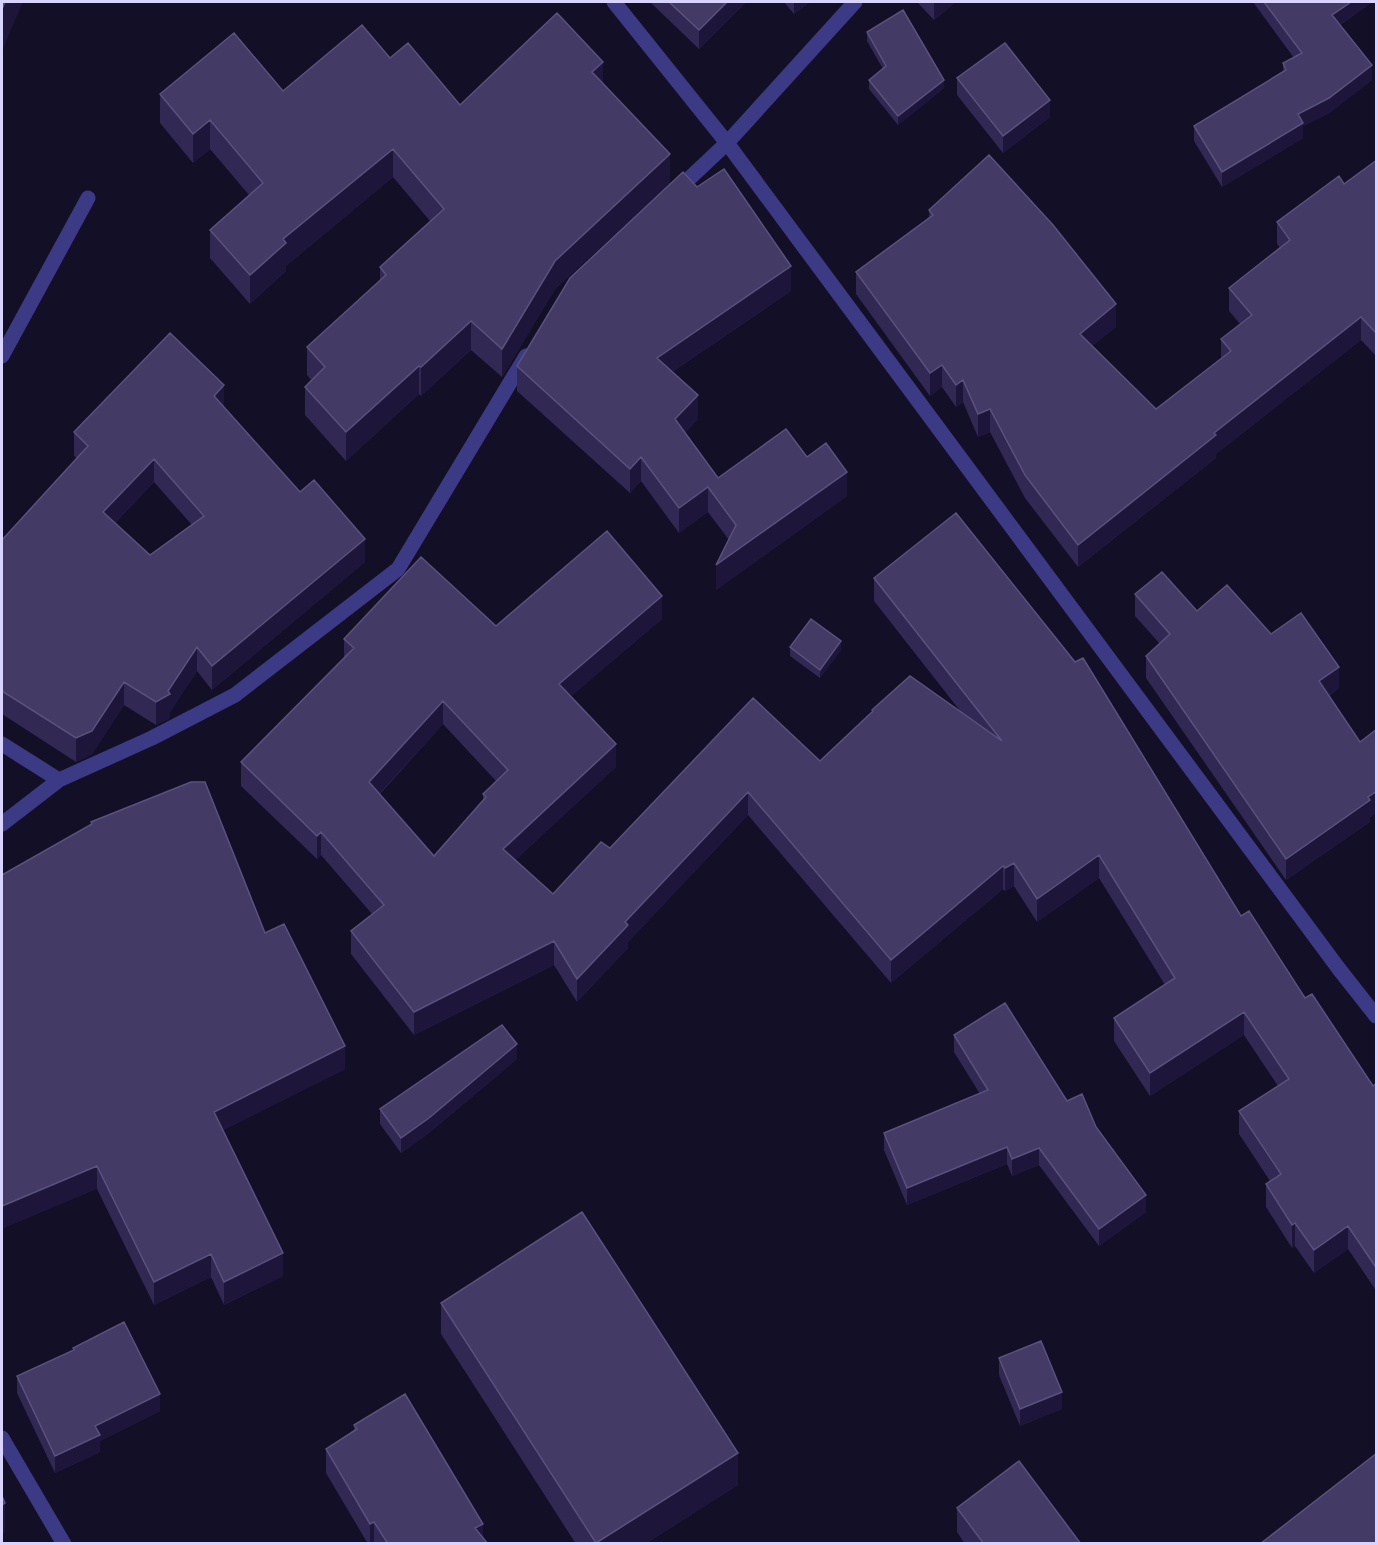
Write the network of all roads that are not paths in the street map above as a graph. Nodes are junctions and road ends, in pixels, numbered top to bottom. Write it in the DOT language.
graph roads {
  1 [pos="614,2"];
  2 [pos="855,2"];
  3 [pos="727,143"];
  4 [pos="88,198"];
  5 [pos="666,200"];
  6 [pos="532,346"];
  7 [pos="2,356"];
  8 [pos="2,744"];
  9 [pos="59,780"];
  10 [pos="2,824"];
  11 [pos="1377,1016"];
  12 [pos="2,1438"];
  13 [pos="64,1544"];
  1 -- 3 [label="street"];
  2 -- 3 [label="street"];
  3 -- 5 [label="street"];
  3 -- 11 [label="street"];
  4 -- 7 [label="street"];
  6 -- 9 [label="street"];
  8 -- 9 [label="street"];
  9 -- 10 [label="street"];
  12 -- 13 [label="street"];
}
